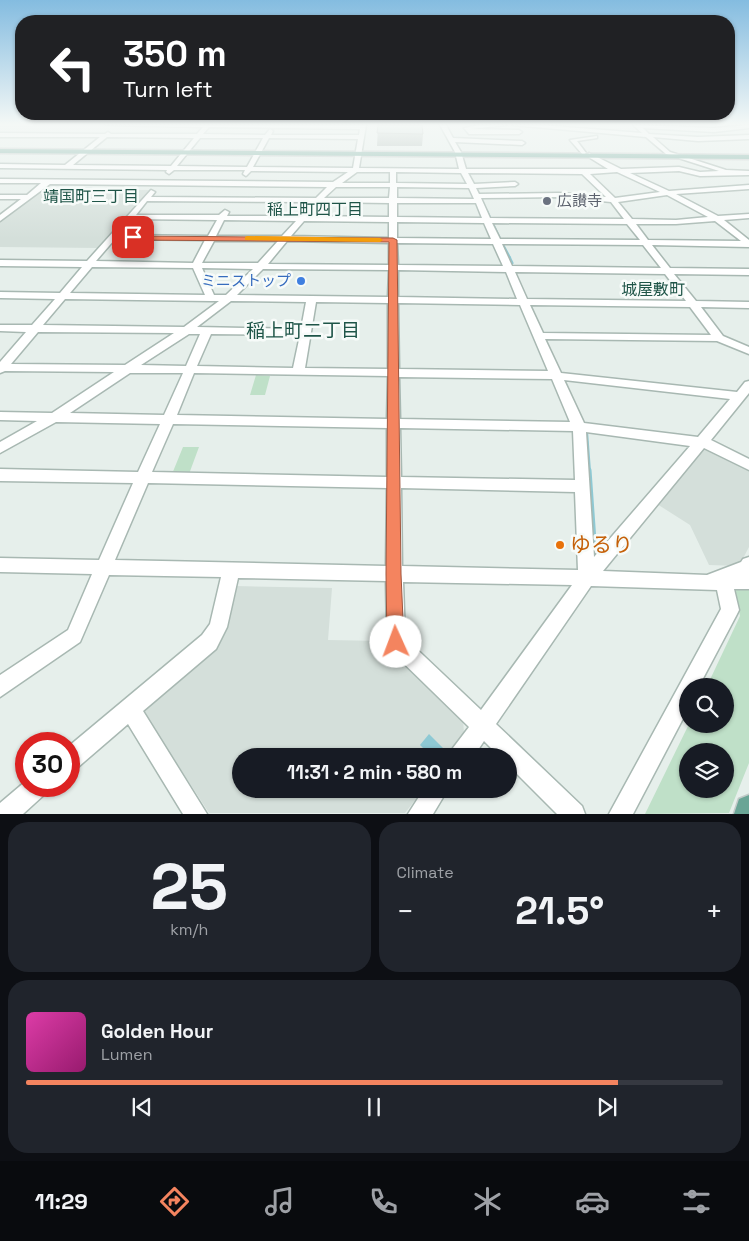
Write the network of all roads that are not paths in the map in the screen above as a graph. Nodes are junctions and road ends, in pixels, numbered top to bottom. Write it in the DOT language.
graph roads {
  1 [pos="71,163"];
  2 [pos="177,163"];
  3 [pos="252,163"];
  4 [pos="357,163"];
  5 [pos="462,163"];
  6 [pos="603,163"];
  7 [pos="699,163"];
  8 [pos="0,166"];
  9 [pos="67,166"];
  10 [pos="173,168"];
  11 [pos="249,168"];
  12 [pos="356,169"];
  13 [pos="393,170"];
  14 [pos="464,170"];
  15 [pos="507,170"];
  16 [pos="618,171"];
  17 [pos="584,172"];
  18 [pos="729,172"];
  19 [pos="749,173"];
  20 [pos="749,178"];
  21 [pos="0,181"];
  22 [pos="48,181"];
  23 [pos="161,182"];
  24 [pos="242,182"];
  25 [pos="335,184"];
  26 [pos="515,184"];
  27 [pos="749,187"];
  28 [pos="393,193"];
  29 [pos="666,193"];
  30 [pos="524,194"];
  31 [pos="475,195"];
  32 [pos="0,197"];
  33 [pos="28,197"];
  34 [pos="146,198"];
  35 [pos="232,199"];
  36 [pos="317,200"];
  37 [pos="613,200"];
  38 [pos="2,216"];
  39 [pos="749,216"];
  40 [pos="131,217"];
  41 [pos="222,218"];
  42 [pos="302,218"];
  43 [pos="716,218"];
  44 [pos="393,219"];
  45 [pos="487,220"];
  46 [pos="629,222"];
  47 [pos="113,237"];
  48 [pos="211,238"];
  49 [pos="284,239"];
  50 [pos="393,240"];
  51 [pos="496,241"];
  52 [pos="645,242"];
  53 [pos="0,263"];
  54 [pos="90,264"];
  55 [pos="196,265"];
  56 [pos="261,266"];
  57 [pos="393,267"];
  58 [pos="509,268"];
  59 [pos="666,270"];
  60 [pos="749,272"];
  61 [pos="0,295"];
  62 [pos="63,296"];
  63 [pos="211,298"];
  64 [pos="230,298"];
  65 [pos="312,299"];
  66 [pos="393,300"];
  67 [pos="523,302"];
  68 [pos="693,304"];
  69 [pos="749,305"];
  70 [pos="0,328"];
  71 [pos="35,328"];
  72 [pos="187,330"];
  73 [pos="208,331"];
  74 [pos="306,332"];
  75 [pos="540,336"];
  76 [pos="719,338"];
  77 [pos="749,351"];
  78 [pos="0,368"];
  79 [pos="127,369"];
  80 [pos="191,370"];
  81 [pos="298,372"];
  82 [pos="393,374"];
  83 [pos="557,376"];
  84 [pos="744,391"];
  85 [pos="0,416"];
  86 [pos="56,416"];
  87 [pos="169,419"];
  88 [pos="394,424"];
  89 [pos="579,427"];
  90 [pos="702,442"];
  91 [pos="0,448"];
  92 [pos="749,465"];
  93 [pos="0,475"];
  94 [pos="143,478"];
  95 [pos="394,482"];
  96 [pos="582,486"];
  97 [pos="749,564"];
  98 [pos="0,566"];
  99 [pos="103,568"];
  100 [pos="231,570"];
  101 [pos="394,574"];
  102 [pos="587,578"];
  103 [pos="749,580"];
  104 [pos="699,583"];
  105 [pos="724,583"];
  106 [pos="693,678"];
  107 [pos="0,687"];
  108 [pos="679,704"];
  109 [pos="130,709"];
  110 [pos="483,726"];
  111 [pos="467,748"];
  112 [pos="80,751"];
  113 [pos="24,797"];
  114 [pos="431,798"];
  115 [pos="749,809"];
  116 [pos="5,814"];
  117 [pos="196,814"];
  118 [pos="419,814"];
  119 [pos="574,814"];
  120 [pos="620,814"];
  121 [pos="747,814"];
  1 -- 9 [label="street"];
  2 -- 10 [label="street"];
  3 -- 11 [label="street"];
  4 -- 12 [label="street"];
  5 -- 14 [label="street"];
  6 -- 16 [label="street"];
  7 -- 18 [label="street"];
  8 -- 9 [label="street"];
  9 -- 10 [label="street"];
  9 -- 22 [label="street"];
  10 -- 11 [label="street"];
  10 -- 23 [label="street"];
  11 -- 12 [label="street"];
  11 -- 24 [label="street"];
  12 -- 13 [label="street"];
  12 -- 25 [label="street"];
  13 -- 14 [label="street"];
  13 -- 28 [label="street"];
  14 -- 15 [label="street"];
  14 -- 31 [label="street"];
  15 -- 17 [label="street"];
  15 -- 26 [label="street"];
  16 -- 17 [label="street"];
  16 -- 18 [label="street"];
  16 -- 29 [label="street"];
  17 -- 37 [label="street"];
  18 -- 19 [label="street"];
  18 -- 20 [label="street"];
  21 -- 22 [label="street"];
  22 -- 23 [label="street"];
  22 -- 33 [label="street"];
  23 -- 24 [label="street"];
  23 -- 34 [label="street"];
  24 -- 25 [label="street"];
  24 -- 35 [label="street"];
  25 -- 28 [label="street"];
  25 -- 36 [label="street"];
  26 -- 30 [label="street"];
  26 -- 31 [label="street"];
  27 -- 29 [label="street"];
  28 -- 31 [label="street"];
  28 -- 31 [label="street"];
  28 -- 36 [label="street"];
  28 -- 44 [label="street"];
  29 -- 37 [label="street"];
  29 -- 43 [label="street"];
  30 -- 31 [label="street"];
  30 -- 37 [label="street"];
  31 -- 45 [label="street"];
  32 -- 33 [label="street"];
  33 -- 38 [label="street"];
  34 -- 35 [label="street"];
  34 -- 40 [label="street"];
  35 -- 36 [label="street"];
  35 -- 41 [label="street"];
  36 -- 42 [label="street"];
  37 -- 46 [label="street"];
  39 -- 43 [label="street"];
  40 -- 41 [label="street"];
  40 -- 47 [label="street"];
  41 -- 42 [label="street"];
  41 -- 48 [label="street"];
  42 -- 44 [label="street"];
  42 -- 49 [label="street"];
  43 -- 46 [label="street"];
  43 -- 52 [label="street"];
  44 -- 45 [label="street"];
  44 -- 50 [label="street"];
  45 -- 46 [label="street"];
  45 -- 51 [label="street"];
  46 -- 52 [label="street"];
  47 -- 48 [label="street"];
  47 -- 54 [label="street"];
  48 -- 49 [label="street"];
  48 -- 55 [label="street"];
  49 -- 50 [label="street"];
  49 -- 56 [label="street"];
  50 -- 51 [label="street"];
  50 -- 57 [label="street"];
  51 -- 52 [label="street"];
  51 -- 58 [label="street"];
  52 -- 59 [label="street"];
  53 -- 54 [label="street"];
  54 -- 55 [label="street"];
  54 -- 62 [label="street"];
  55 -- 56 [label="street"];
  55 -- 63 [label="street"];
  56 -- 57 [label="street"];
  56 -- 64 [label="street"];
  57 -- 58 [label="street"];
  57 -- 66 [label="street"];
  58 -- 59 [label="street"];
  58 -- 67 [label="street"];
  59 -- 60 [label="street"];
  59 -- 68 [label="street"];
  61 -- 62 [label="street"];
  62 -- 63 [label="street"];
  62 -- 71 [label="street"];
  63 -- 64 [label="street"];
  64 -- 65 [label="street"];
  64 -- 72 [label="street"];
  65 -- 66 [label="street"];
  65 -- 74 [label="street"];
  66 -- 67 [label="street"];
  66 -- 82 [label="street"];
  67 -- 68 [label="street"];
  67 -- 75 [label="street"];
  68 -- 69 [label="street"];
  68 -- 76 [label="street"];
  70 -- 71 [label="street"];
  71 -- 72 [label="street"];
  71 -- 78 [label="street"];
  72 -- 73 [label="street"];
  72 -- 79 [label="street"];
  73 -- 74 [label="street"];
  73 -- 80 [label="street"];
  74 -- 81 [label="street"];
  75 -- 76 [label="street"];
  75 -- 83 [label="street"];
  76 -- 77 [label="street"];
  78 -- 79 [label="street"];
  79 -- 80 [label="street"];
  79 -- 86 [label="street"];
  80 -- 81 [label="street"];
  80 -- 87 [label="street"];
  81 -- 82 [label="street"];
  82 -- 83 [label="street"];
  82 -- 88 [label="street"];
  83 -- 84 [label="street"];
  83 -- 89 [label="street"];
  84 -- 90 [label="street"];
  85 -- 86 [label="street"];
  86 -- 87 [label="street"];
  86 -- 91 [label="street"];
  87 -- 88 [label="street"];
  87 -- 94 [label="street"];
  88 -- 89 [label="street"];
  88 -- 95 [label="street"];
  89 -- 90 [label="street"];
  89 -- 96 [label="street"];
  90 -- 92 [label="street"];
  90 -- 102 [label="street"];
  93 -- 94 [label="street"];
  94 -- 95 [label="street"];
  94 -- 99 [label="street"];
  95 -- 96 [label="street"];
  95 -- 101 [label="street"];
  96 -- 102 [label="street"];
  97 -- 104 [label="street"];
  98 -- 99 [label="street"];
  99 -- 100 [label="street"];
  99 -- 107 [label="street"];
  100 -- 101 [label="street"];
  100 -- 109 [label="street"];
  101 -- 102 [label="street"];
  101 -- 110 [label="street"];
  102 -- 104 [label="street"];
  102 -- 110 [label="street"];
  103 -- 105 [label="street"];
  104 -- 105 [label="street"];
  105 -- 106 [label="street"];
  108 -- 120 [label="street"];
  109 -- 112 [label="street"];
  109 -- 117 [label="street"];
  110 -- 111 [label="street"];
  110 -- 119 [label="street"];
  113 -- 116 [label="street"];
  114 -- 118 [label="street"];
  115 -- 121 [label="main road"];
}
